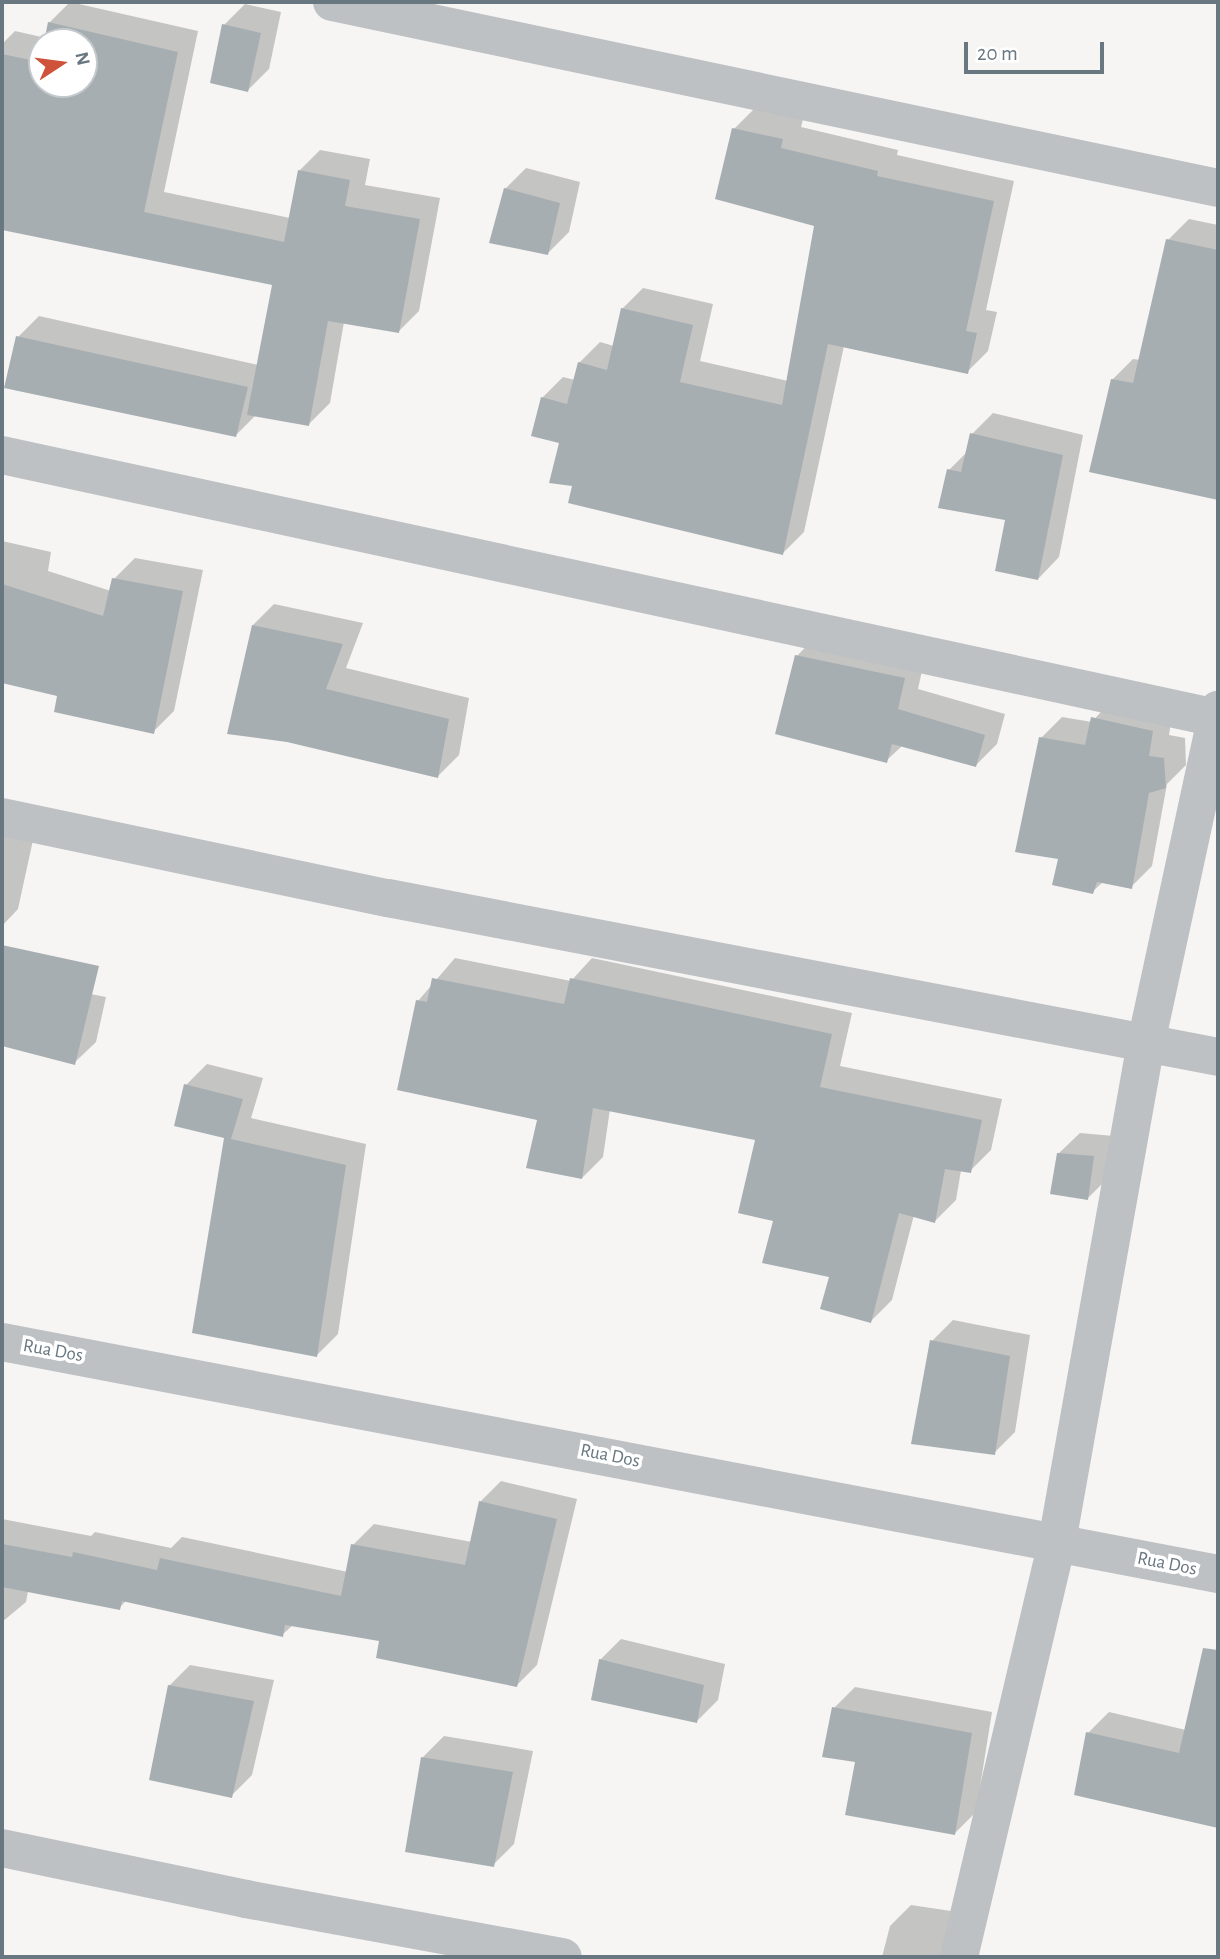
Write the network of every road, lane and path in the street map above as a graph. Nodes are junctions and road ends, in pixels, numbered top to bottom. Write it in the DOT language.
graph roads {
  1 [pos="332,2"];
  2 [pos="1218,188"];
  3 [pos="2,455"];
  4 [pos="1217,714"];
  5 [pos="2,817"];
  6 [pos="1146,1043"];
  7 [pos="1218,1057"];
  8 [pos="2,1342"];
  9 [pos="1057,1542"];
  10 [pos="1218,1574"];
  11 [pos="2,1848"];
  12 [pos="563,1957"];
  13 [pos="959,1957"];
  1 -- 2 [label="street"];
  3 -- 4 [label="street"];
  4 -- 6 [label="street"];
  5 -- 6 [label="street"];
  6 -- 7 [label="street"];
  6 -- 9 [label="street"];
  8 -- 9 [label="street, Rua Dos"];
  9 -- 10 [label="street, Rua Dos"];
  9 -- 13 [label="street"];
  11 -- 12 [label="street"];
}
